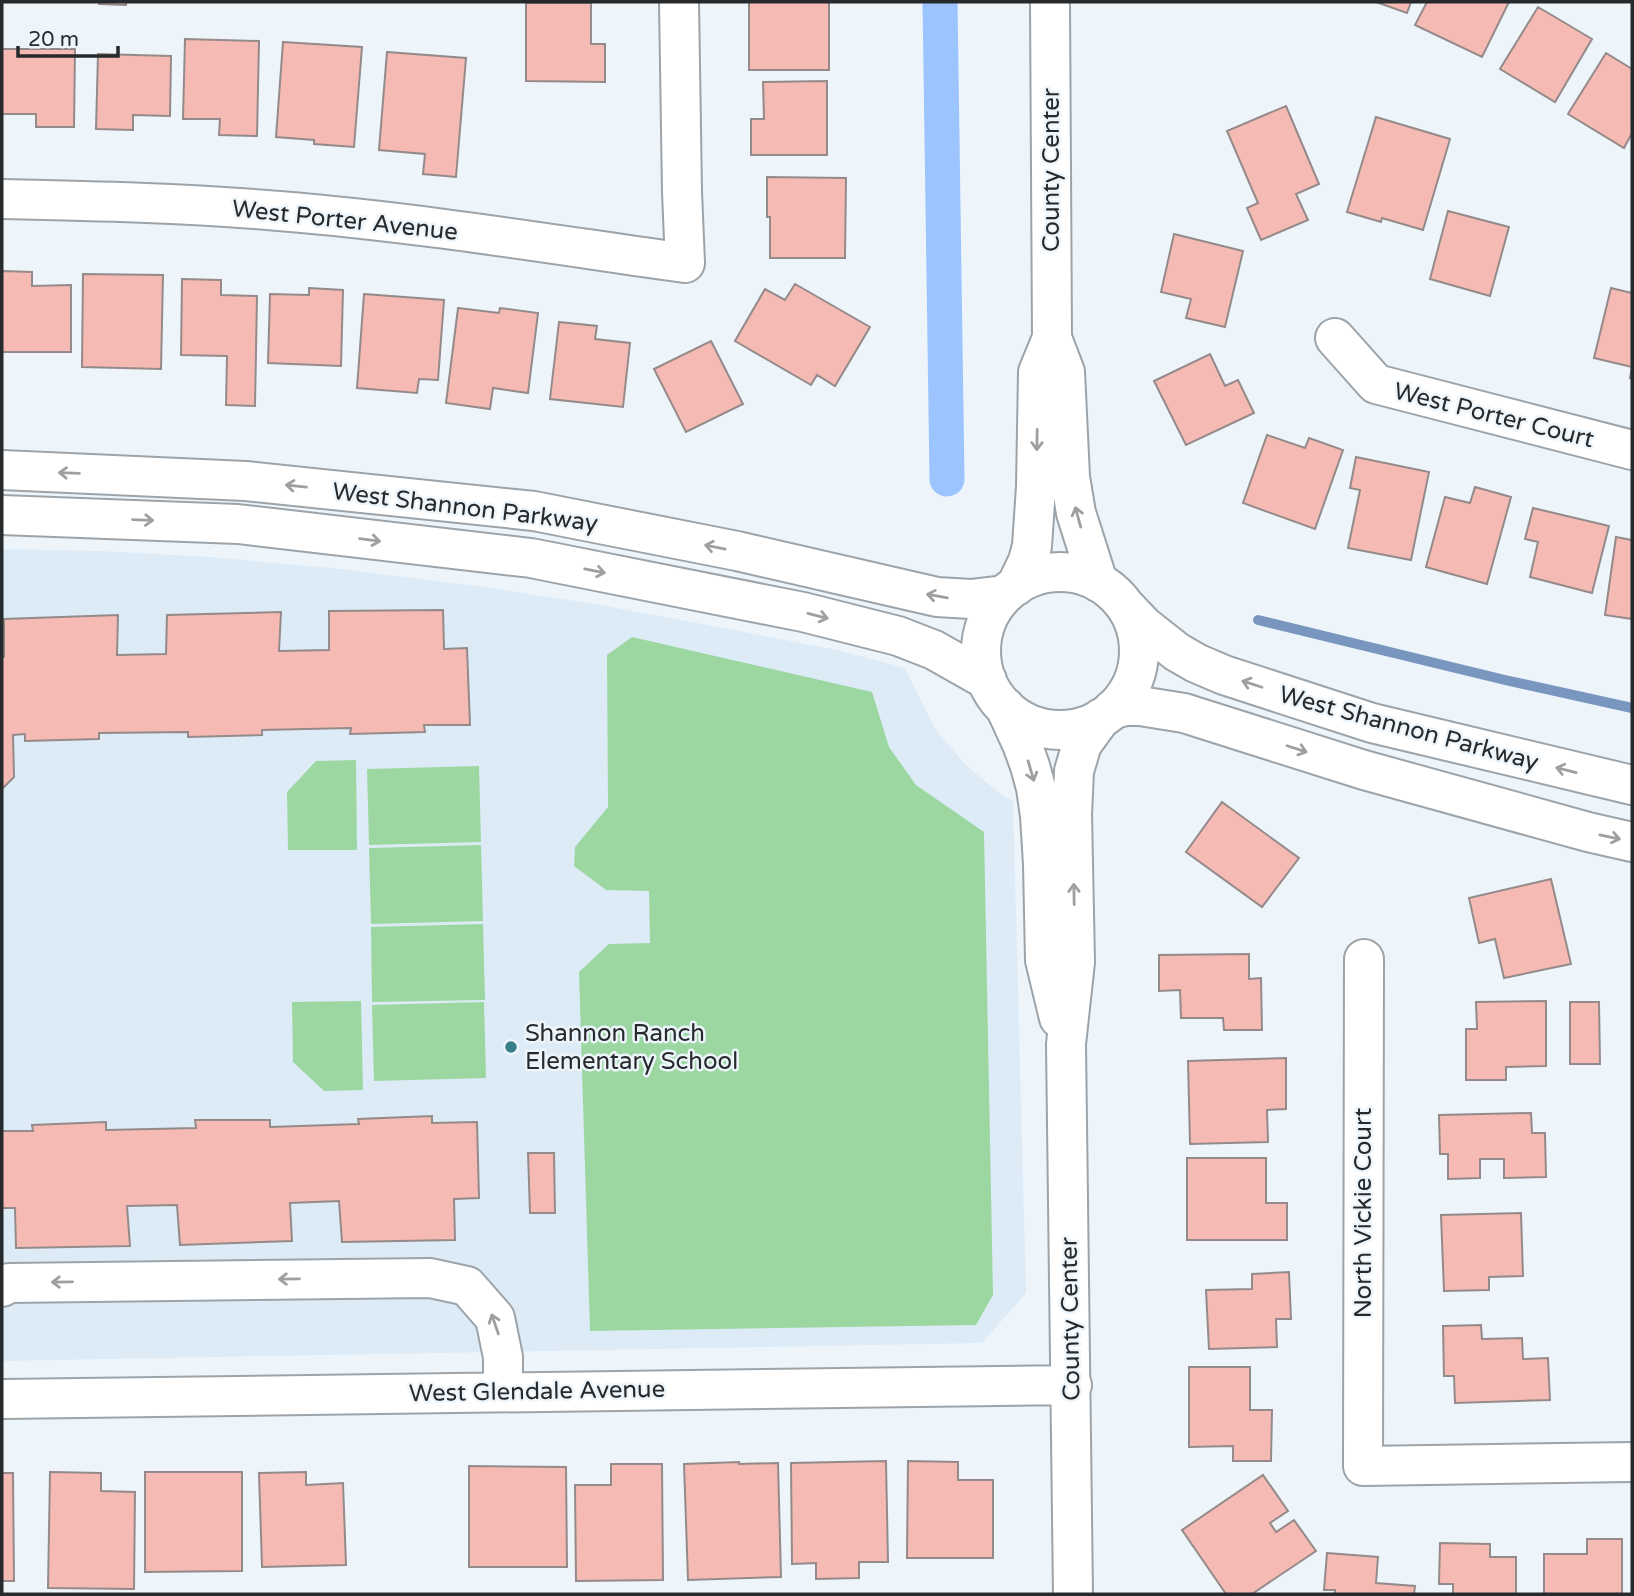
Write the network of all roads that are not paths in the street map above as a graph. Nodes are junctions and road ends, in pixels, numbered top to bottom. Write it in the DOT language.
graph roads {
  1 [pos="679,2"];
  2 [pos="1050,2"];
  3 [pos="2,199"];
  4 [pos="1052,338"];
  5 [pos="1335,338"];
  6 [pos="1632,450"];
  7 [pos="2,470"];
  8 [pos="2,515"];
  9 [pos="1010,590"];
  10 [pos="1112,594"];
  11 [pos="996,694"];
  12 [pos="1107,713"];
  13 [pos="1632,785"];
  14 [pos="1632,842"];
  15 [pos="1364,959"];
  16 [pos="1066,1044"];
  17 [pos="2,1287"];
  18 [pos="1072,1385"];
  19 [pos="503,1391"];
  20 [pos="2,1399"];
  21 [pos="1632,1462"];
  22 [pos="1073,1594"];
  1 -- 3 [label="street, West Porter Avenue"];
  2 -- 4 [label="street, County Center"];
  4 -- 9 [label="street, County Center, one-way"];
  10 -- 4 [label="street, County Center, one-way"];
  5 -- 6 [label="street, West Porter Court"];
  9 -- 7 [label="street, West Shannon Parkway, one-way"];
  8 -- 11 [label="street, West Shannon Parkway, one-way"];
  9 -- 10 [label="street"];
  9 -- 11 [label="street"];
  10 -- 12 [label="street"];
  13 -- 10 [label="street, West Shannon Parkway, one-way"];
  11 -- 12 [label="street"];
  11 -- 16 [label="street, County Center, one-way"];
  12 -- 14 [label="street, West Shannon Parkway, one-way"];
  16 -- 12 [label="street, County Center, one-way"];
  15 -- 21 [label="street, North Vickie Court"];
  16 -- 18 [label="street, County Center"];
  19 -- 17 [label="street, one-way"];
  18 -- 19 [label="street, West Glendale Avenue"];
  18 -- 22 [label="street, County Center"];
  19 -- 20 [label="street, West Glendale Avenue"];
}
